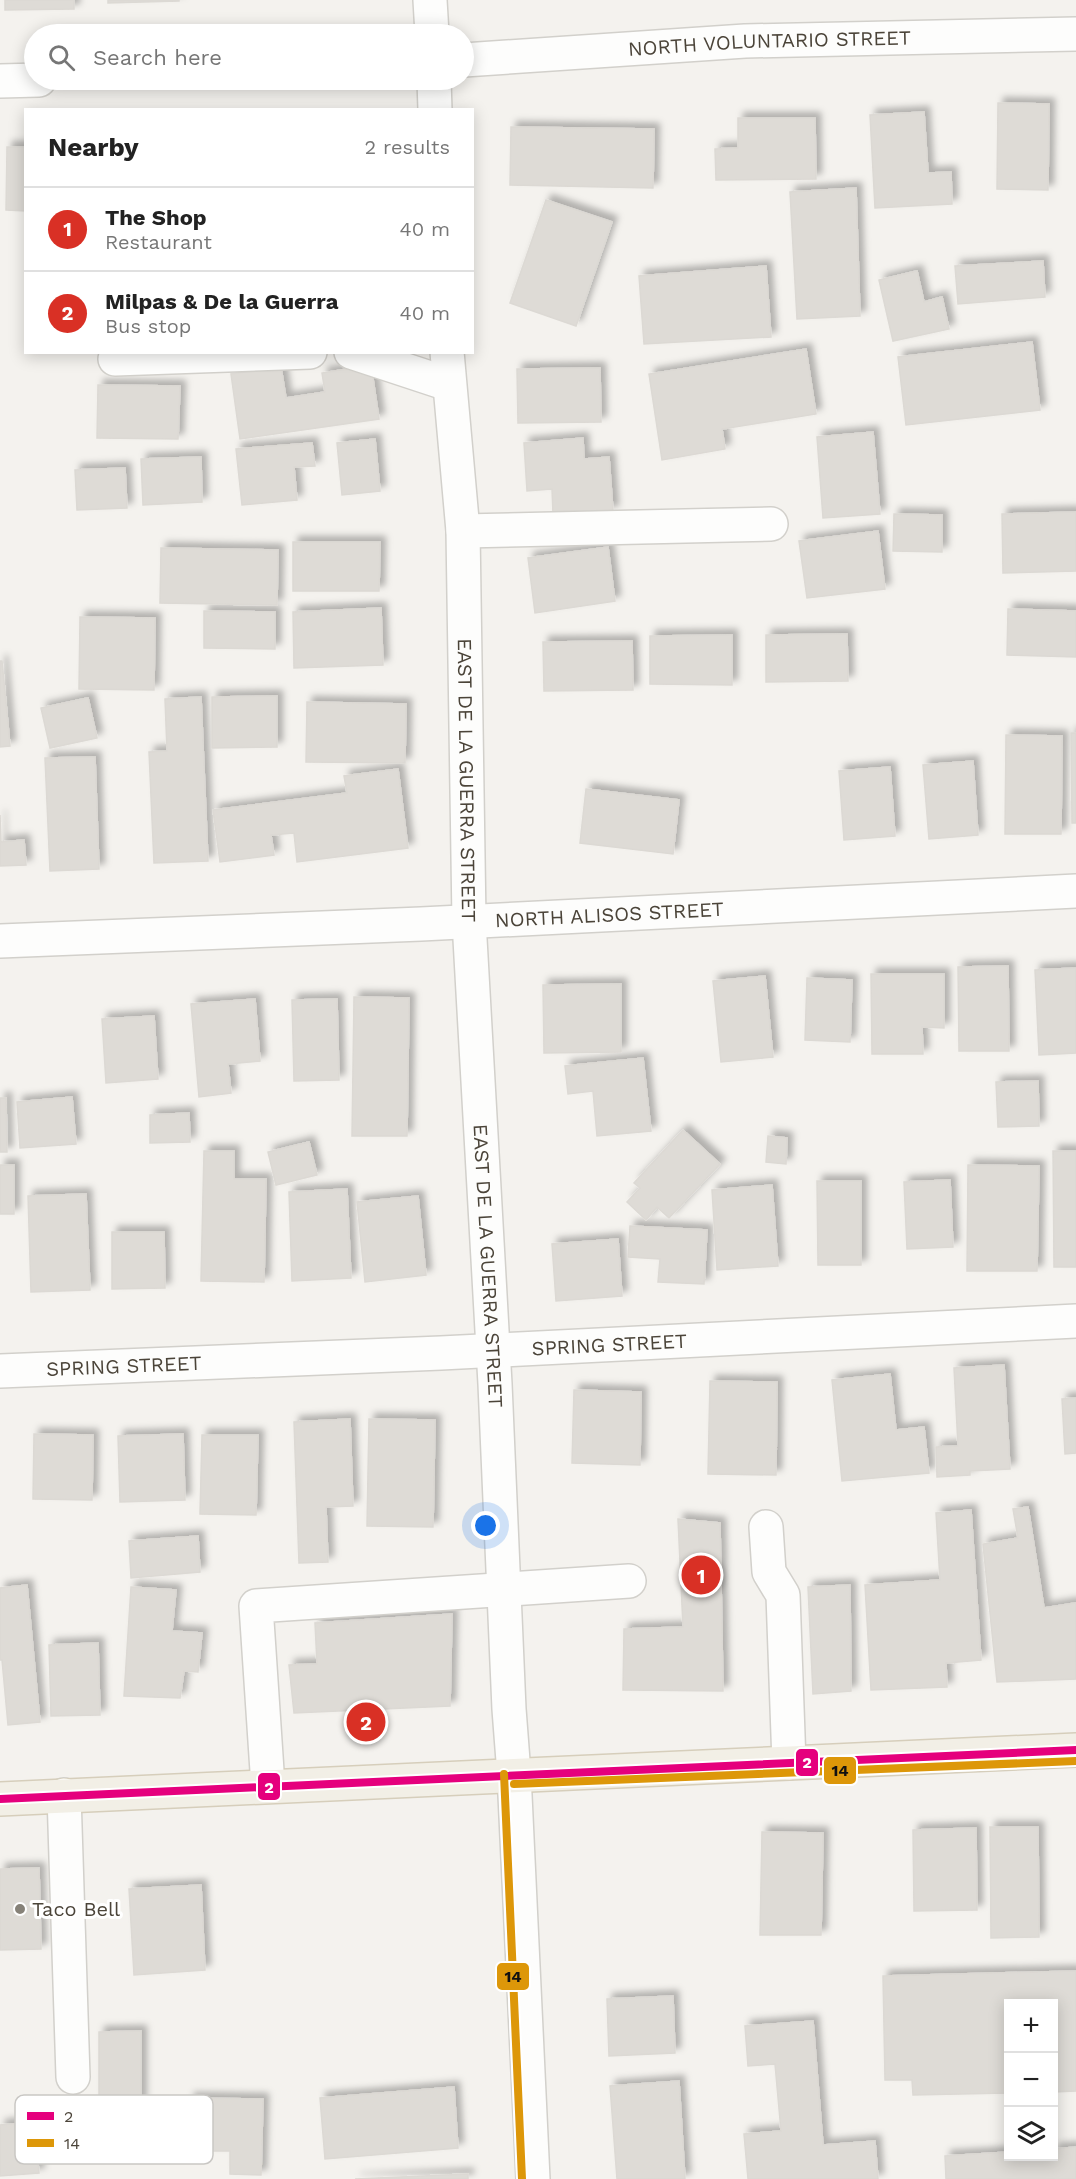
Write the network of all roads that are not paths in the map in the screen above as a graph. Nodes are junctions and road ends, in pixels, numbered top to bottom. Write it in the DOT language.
graph roads {
  1 [pos="430,0"];
  2 [pos="431,24"];
  3 [pos="1076,34"];
  4 [pos="474,59"];
  5 [pos="24,80"];
  6 [pos="0,81"];
  7 [pos="434,90"];
  8 [pos="435,108"];
  9 [pos="245,354"];
  10 [pos="363,354"];
  11 [pos="115,358"];
  12 [pos="448,368"];
  13 [pos="771,524"];
  14 [pos="463,531"];
  15 [pos="1076,891"];
  16 [pos="469,921"];
  17 [pos="0,941"];
  18 [pos="1076,1321"];
  19 [pos="493,1351"];
  20 [pos="0,1371"];
  21 [pos="766,1527"];
  22 [pos="629,1581"];
  23 [pos="504,1588"];
  24 [pos="1076,1750"];
  25 [pos="789,1763"];
  26 [pos="514,1774"];
  27 [pos="268,1786"];
  28 [pos="63,1796"];
  29 [pos="0,1799"];
  30 [pos="73,2077"];
  31 [pos="533,2179"];
  1 -- 2 [label="street"];
  3 -- 4 [label="street, NORTH VOLUNTARIO STREET"];
  5 -- 6 [label="street"];
  7 -- 8 [label="street"];
  9 -- 11 [label="street"];
  10 -- 12 [label="street"];
  12 -- 14 [label="street, EAST DE LA GUERRA STREET"];
  13 -- 14 [label="street"];
  14 -- 16 [label="street, EAST DE LA GUERRA STREET"];
  15 -- 16 [label="street, NORTH ALISOS STREET"];
  16 -- 17 [label="street, NORTH ALISOS STREET"];
  16 -- 19 [label="street, EAST DE LA GUERRA STREET"];
  18 -- 19 [label="street, SPRING STREET"];
  19 -- 20 [label="street, SPRING STREET"];
  19 -- 23 [label="street, EAST DE LA GUERRA STREET"];
  21 -- 25 [label="street"];
  22 -- 23 [label="street"];
  23 -- 26 [label="street, EAST DE LA GUERRA STREET"];
  23 -- 27 [label="street"];
  24 -- 25 [label="main road"];
  25 -- 26 [label="main road"];
  26 -- 27 [label="main road"];
  26 -- 31 [label="street, EAST DE LA GUERRA STREET"];
  27 -- 28 [label="main road"];
  28 -- 29 [label="main road"];
  28 -- 30 [label="street"];
}
